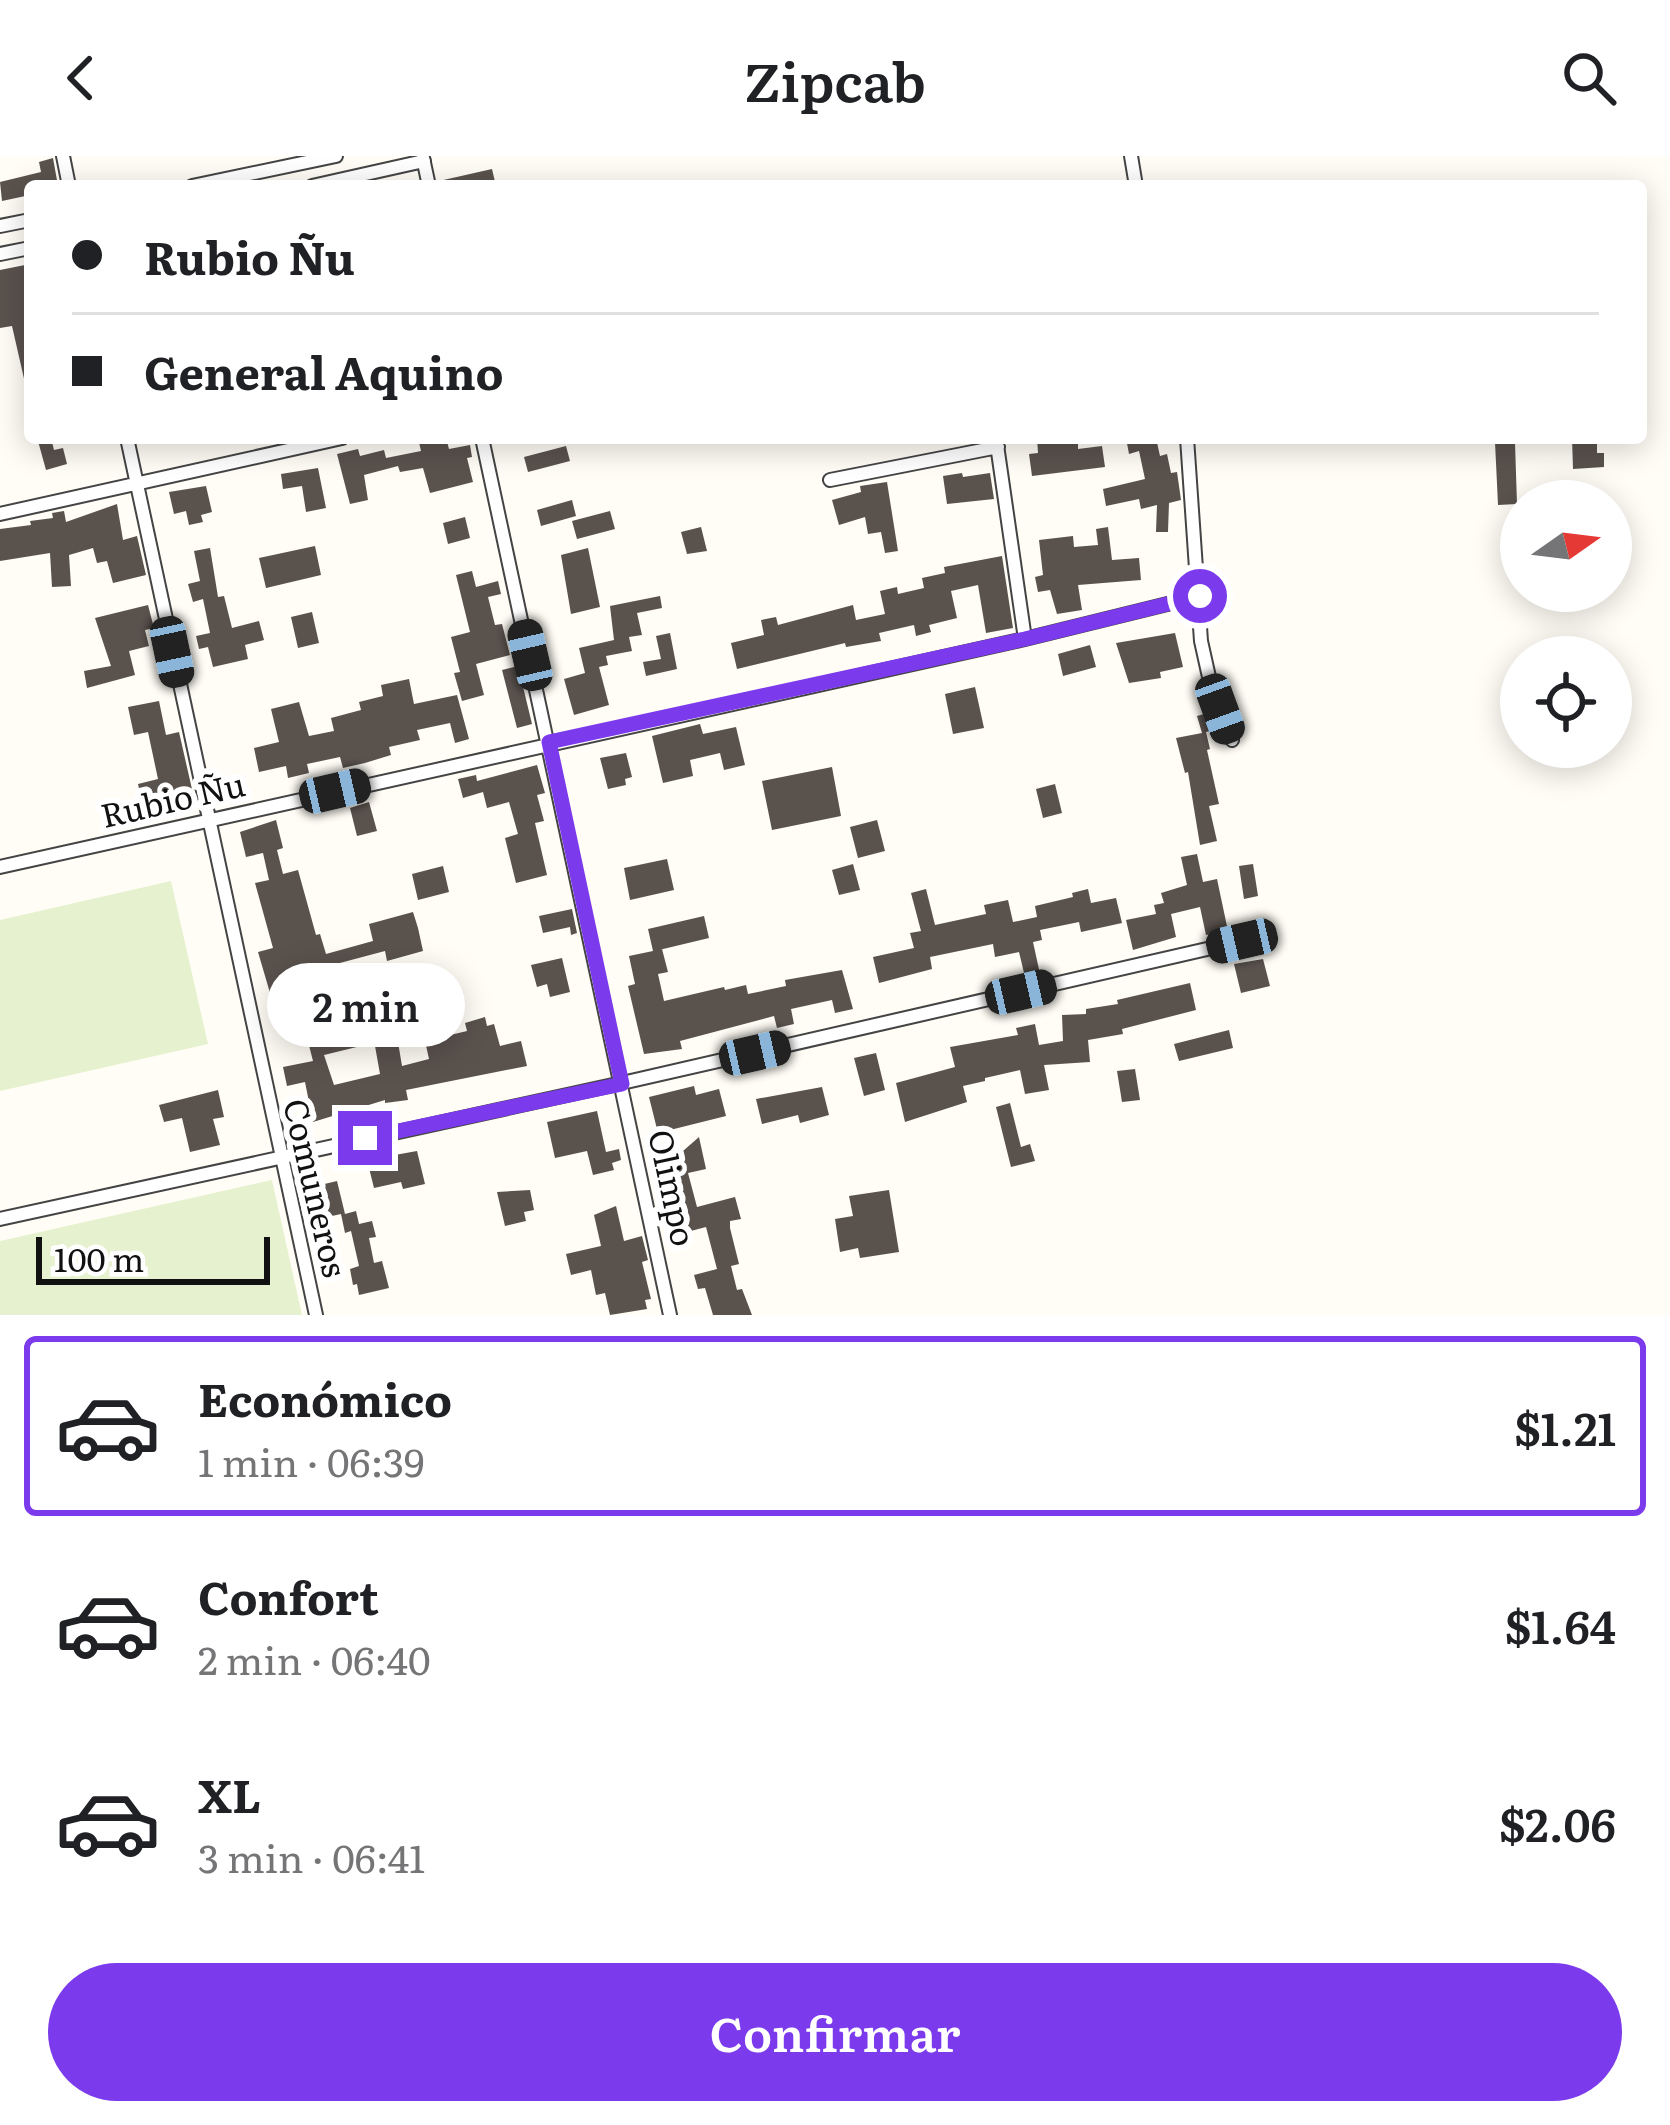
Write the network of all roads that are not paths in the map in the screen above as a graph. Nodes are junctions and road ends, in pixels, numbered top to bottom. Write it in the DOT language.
graph roads {
  1 [pos="336,156"];
  2 [pos="423,159"];
  3 [pos="221,180"];
  4 [pos="337,180"];
  5 [pos="128,444"];
  6 [pos="315,444"];
  7 [pos="483,444"];
  8 [pos="992,444"];
  9 [pos="997,444"];
  10 [pos="1187,444"];
  11 [pos="830,480"];
  12 [pos="138,484"];
  13 [pos="0,514"];
  14 [pos="1200,596"];
  15 [pos="1025,639"];
  16 [pos="1232,740"];
  17 [pos="549,742"];
  18 [pos="207,820"];
  19 [pos="0,867"];
  20 [pos="1242,941"];
  21 [pos="622,1084"];
  22 [pos="280,1157"];
  23 [pos="0,1219"];
  24 [pos="316,1315"];
  25 [pos="670,1315"];
  1 -- 3 [label="street"];
  2 -- 4 [label="street"];
  5 -- 12 [label="street, Comuneros"];
  6 -- 12 [label="street"];
  7 -- 17 [label="street, Olimpo"];
  8 -- 11 [label="street"];
  9 -- 15 [label="street"];
  10 -- 14 [label="street"];
  12 -- 13 [label="street"];
  12 -- 18 [label="street, Comuneros"];
  14 -- 15 [label="street, Rubio Ñu"];
  14 -- 16 [label="street"];
  15 -- 17 [label="street, Rubio Ñu"];
  17 -- 18 [label="street, Rubio Ñu"];
  17 -- 21 [label="street, Olimpo"];
  18 -- 19 [label="street, Rubio Ñu"];
  18 -- 22 [label="street, Comuneros"];
  20 -- 21 [label="street"];
  21 -- 22 [label="street"];
  21 -- 25 [label="street, Olimpo"];
  22 -- 23 [label="street"];
  22 -- 24 [label="street, Comuneros"];
}
